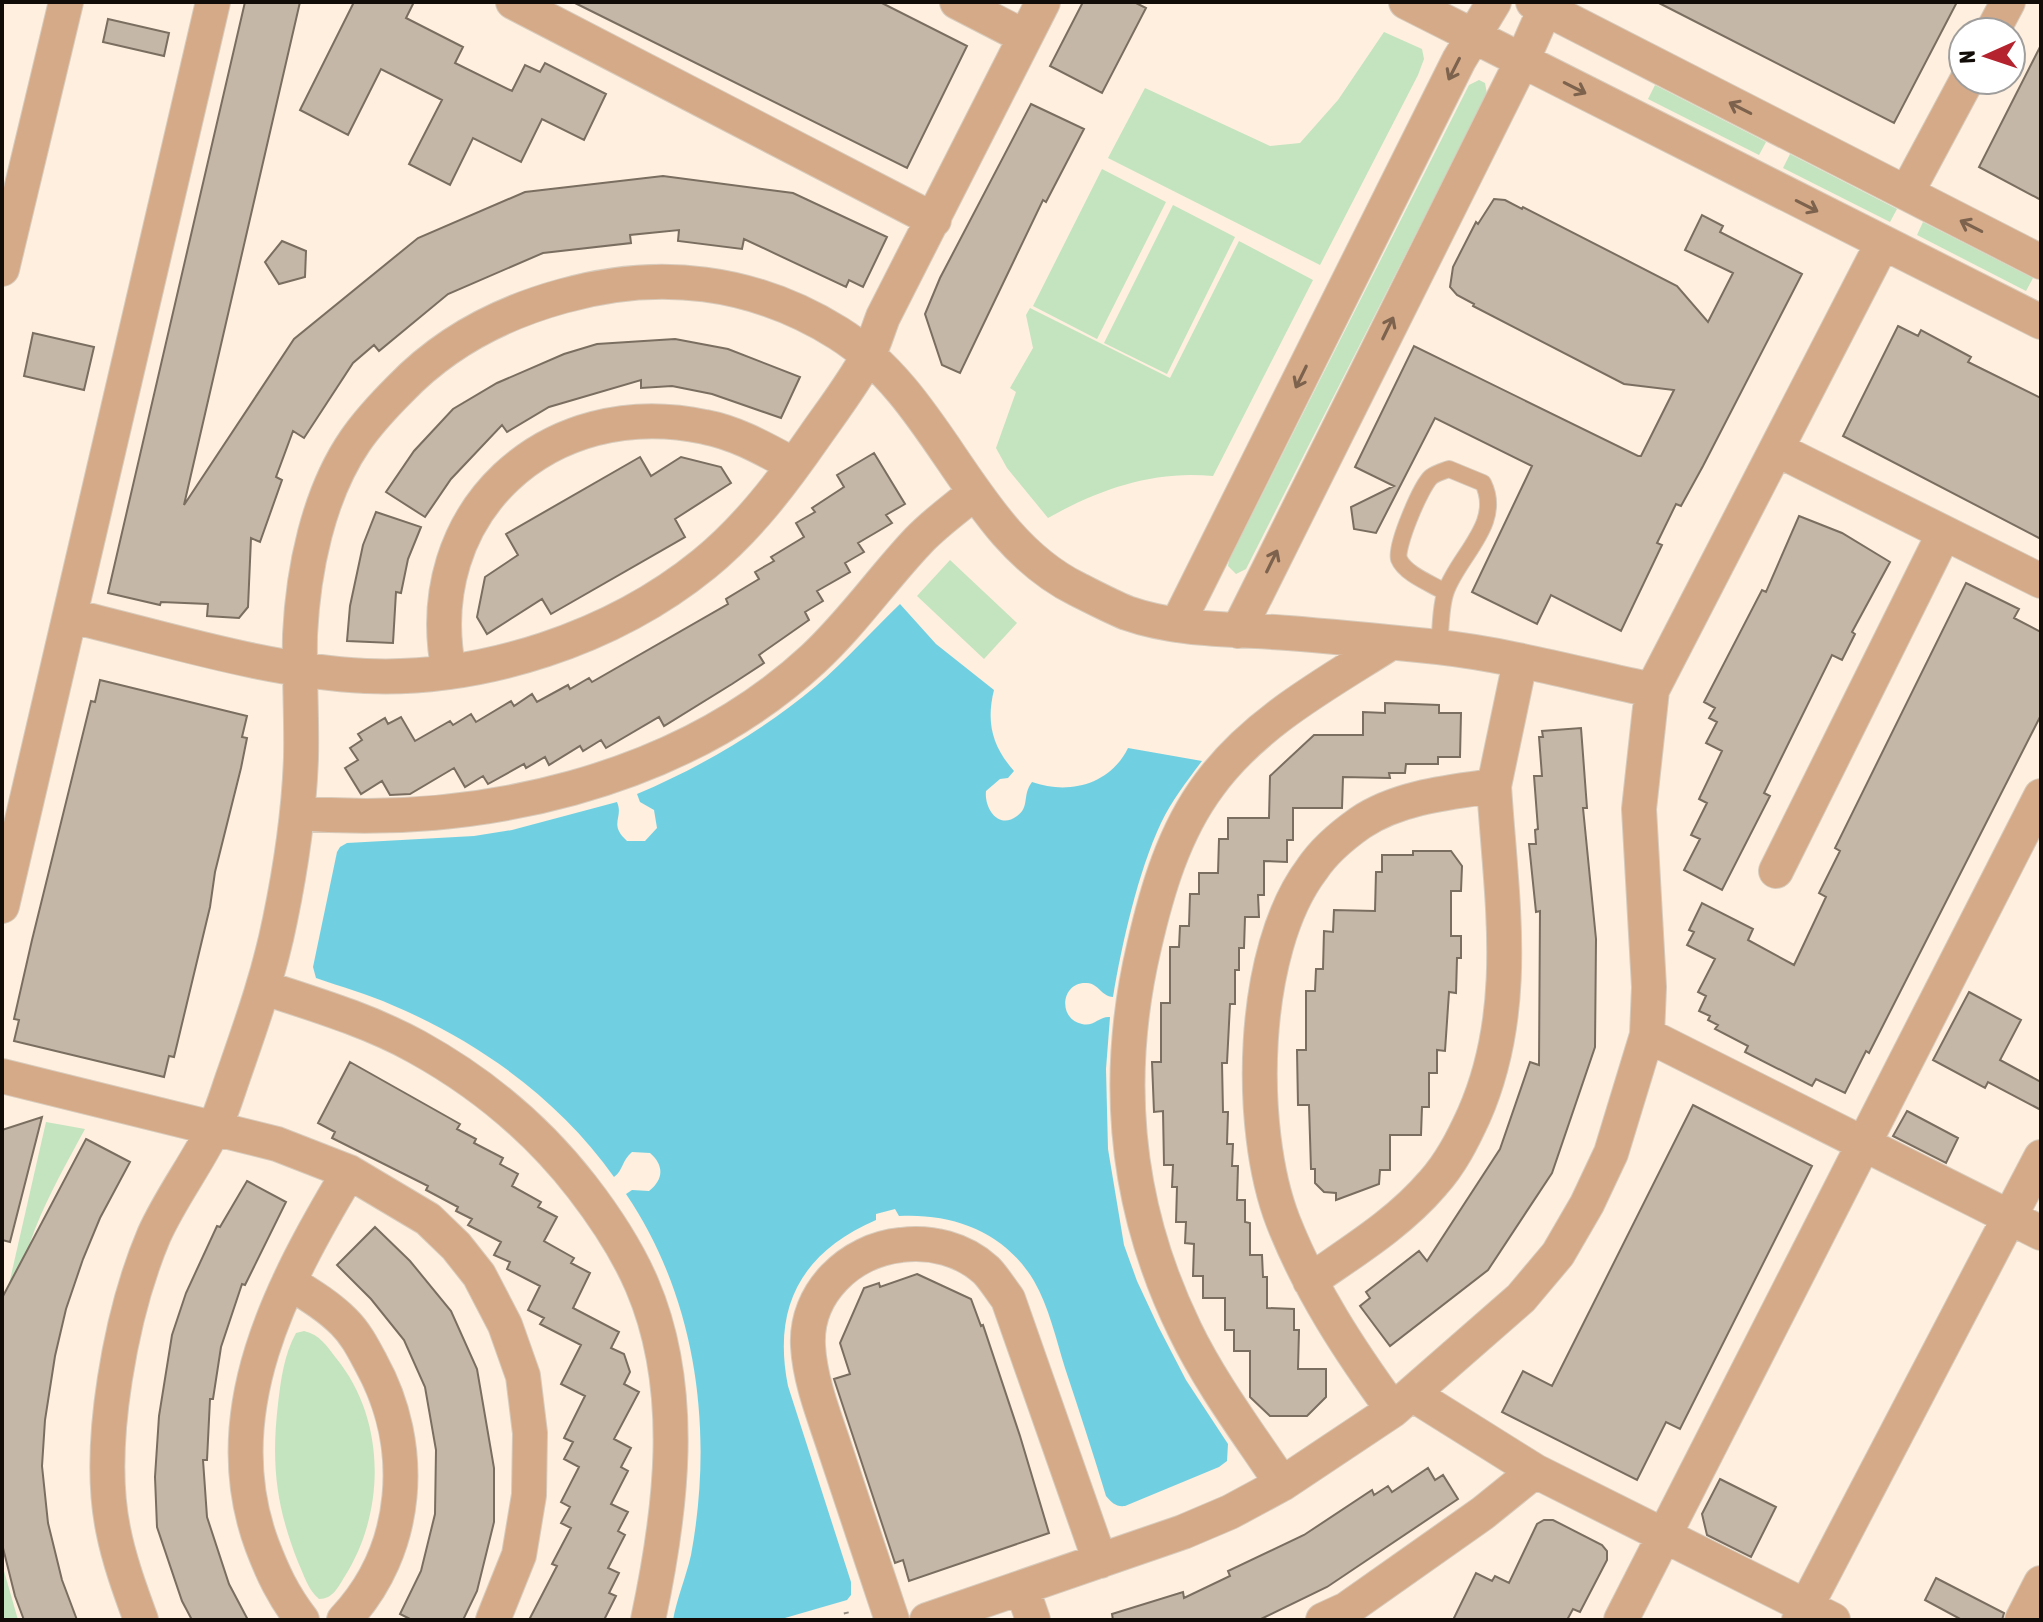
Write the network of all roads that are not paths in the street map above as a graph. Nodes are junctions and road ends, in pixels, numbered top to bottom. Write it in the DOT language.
graph roads {
  1 [pos="66,2"];
  2 [pos="213,2"];
  3 [pos="513,2"];
  4 [pos="957,2"];
  5 [pos="1043,2"];
  6 [pos="1406,2"];
  7 [pos="1494,2"];
  8 [pos="1542,4"];
  9 [pos="1472,36"];
  10 [pos="1025,37"];
  11 [pos="1522,61"];
  12 [pos="1958,96"];
  13 [pos="1907,192"];
  14 [pos="934,220"];
  15 [pos="1882,244"];
  16 [pos="2041,262"];
  17 [pos="2,269"];
  18 [pos="2041,322"];
  19 [pos="868,356"];
  20 [pos="1778,450"];
  21 [pos="794,465"];
  22 [pos="974,493"];
  23 [pos="1944,533"];
  24 [pos="2041,581"];
  25 [pos="1445,592"];
  26 [pos="71,616"];
  27 [pos="1177,625"];
  28 [pos="1238,631"];
  29 [pos="1389,644"];
  30 [pos="1439,647"];
  31 [pos="1520,662"];
  32 [pos="300,670"];
  33 [pos="449,672"];
  34 [pos="1652,690"];
  35 [pos="1494,786"];
  36 [pos="2041,796"];
  37 [pos="298,813"];
  38 [pos="2029,851"];
  39 [pos="1776,871"];
  40 [pos="2,906"];
  41 [pos="265,988"];
  42 [pos="1647,1035"];
  43 [pos="2,1076"];
  44 [pos="215,1127"];
  45 [pos="1864,1143"];
  46 [pos="2041,1157"];
  47 [pos="349,1172"];
  48 [pos="2009,1216"];
  49 [pos="2041,1233"];
  50 [pos="1310,1281"];
  51 [pos="289,1282"];
  52 [pos="1403,1402"];
  53 [pos="1535,1471"];
  54 [pos="1282,1484"];
  55 [pos="1664,1535"];
  56 [pos="1100,1561"];
  57 [pos="2041,1583"];
  58 [pos="1022,1588"];
  59 [pos="1339,1616"];
  60 [pos="1813,1616"];
  61 [pos="141,1620"];
  62 [pos="302,1620"];
  63 [pos="344,1620"];
  64 [pos="493,1620"];
  65 [pos="648,1620"];
  66 [pos="892,1620"];
  67 [pos="927,1620"];
  68 [pos="1033,1620"];
  69 [pos="1621,1620"];
  70 [pos="2022,1620"];
  1 -- 17 [label="street"];
  2 -- 26 [label="street"];
  3 -- 14 [label="street"];
  4 -- 10 [label="street"];
  5 -- 10 [label="street"];
  6 -- 9 [label="street"];
  7 -- 9 [label="street"];
  8 -- 11 [label="street"];
  13 -- 8 [label="street, one-way"];
  9 -- 11 [label="street"];
  9 -- 27 [label="street, one-way"];
  10 -- 14 [label="street"];
  11 -- 15 [label="street, one-way"];
  28 -- 11 [label="street, one-way"];
  12 -- 13 [label="street"];
  16 -- 13 [label="street, one-way"];
  14 -- 19 [label="street"];
  15 -- 18 [label="street"];
  15 -- 20 [label="street"];
  19 -- 21 [label="street"];
  19 -- 22 [label="street"];
  19 -- 32 [label="street"];
  20 -- 23 [label="street"];
  20 -- 34 [label="street"];
  21 -- 33 [label="street"];
  21 -- 33 [label="street"];
  22 -- 27 [label="street"];
  22 -- 37 [label="street"];
  23 -- 24 [label="street"];
  23 -- 39 [label="street"];
  25 -- 25 [label="lane"];
  25 -- 30 [label="lane"];
  26 -- 32 [label="street"];
  26 -- 40 [label="street"];
  27 -- 28 [label="street"];
  28 -- 29 [label="street"];
  29 -- 30 [label="street"];
  29 -- 54 [label="street"];
  30 -- 31 [label="street"];
  31 -- 34 [label="street"];
  31 -- 35 [label="street"];
  32 -- 33 [label="street"];
  32 -- 37 [label="street"];
  34 -- 42 [label="street"];
  35 -- 50 [label="street"];
  35 -- 50 [label="street"];
  36 -- 38 [label="street"];
  37 -- 41 [label="street"];
  38 -- 45 [label="street"];
  41 -- 44 [label="street"];
  41 -- 65 [label="street"];
  42 -- 45 [label="street"];
  42 -- 52 [label="street"];
  43 -- 44 [label="street"];
  44 -- 47 [label="street"];
  44 -- 61 [label="street"];
  45 -- 48 [label="street"];
  45 -- 55 [label="street"];
  46 -- 48 [label="street"];
  47 -- 51 [label="street"];
  47 -- 64 [label="street"];
  48 -- 49 [label="street"];
  48 -- 60 [label="street"];
  50 -- 52 [label="street"];
  51 -- 62 [label="street"];
  51 -- 63 [label="street"];
  52 -- 53 [label="street"];
  52 -- 54 [label="street"];
  53 -- 55 [label="street"];
  53 -- 59 [label="street"];
  54 -- 56 [label="street"];
  55 -- 60 [label="street"];
  55 -- 69 [label="street"];
  56 -- 58 [label="street"];
  56 -- 66 [label="street"];
  57 -- 70 [label="street"];
  58 -- 67 [label="street"];
  58 -- 68 [label="street"];
}
